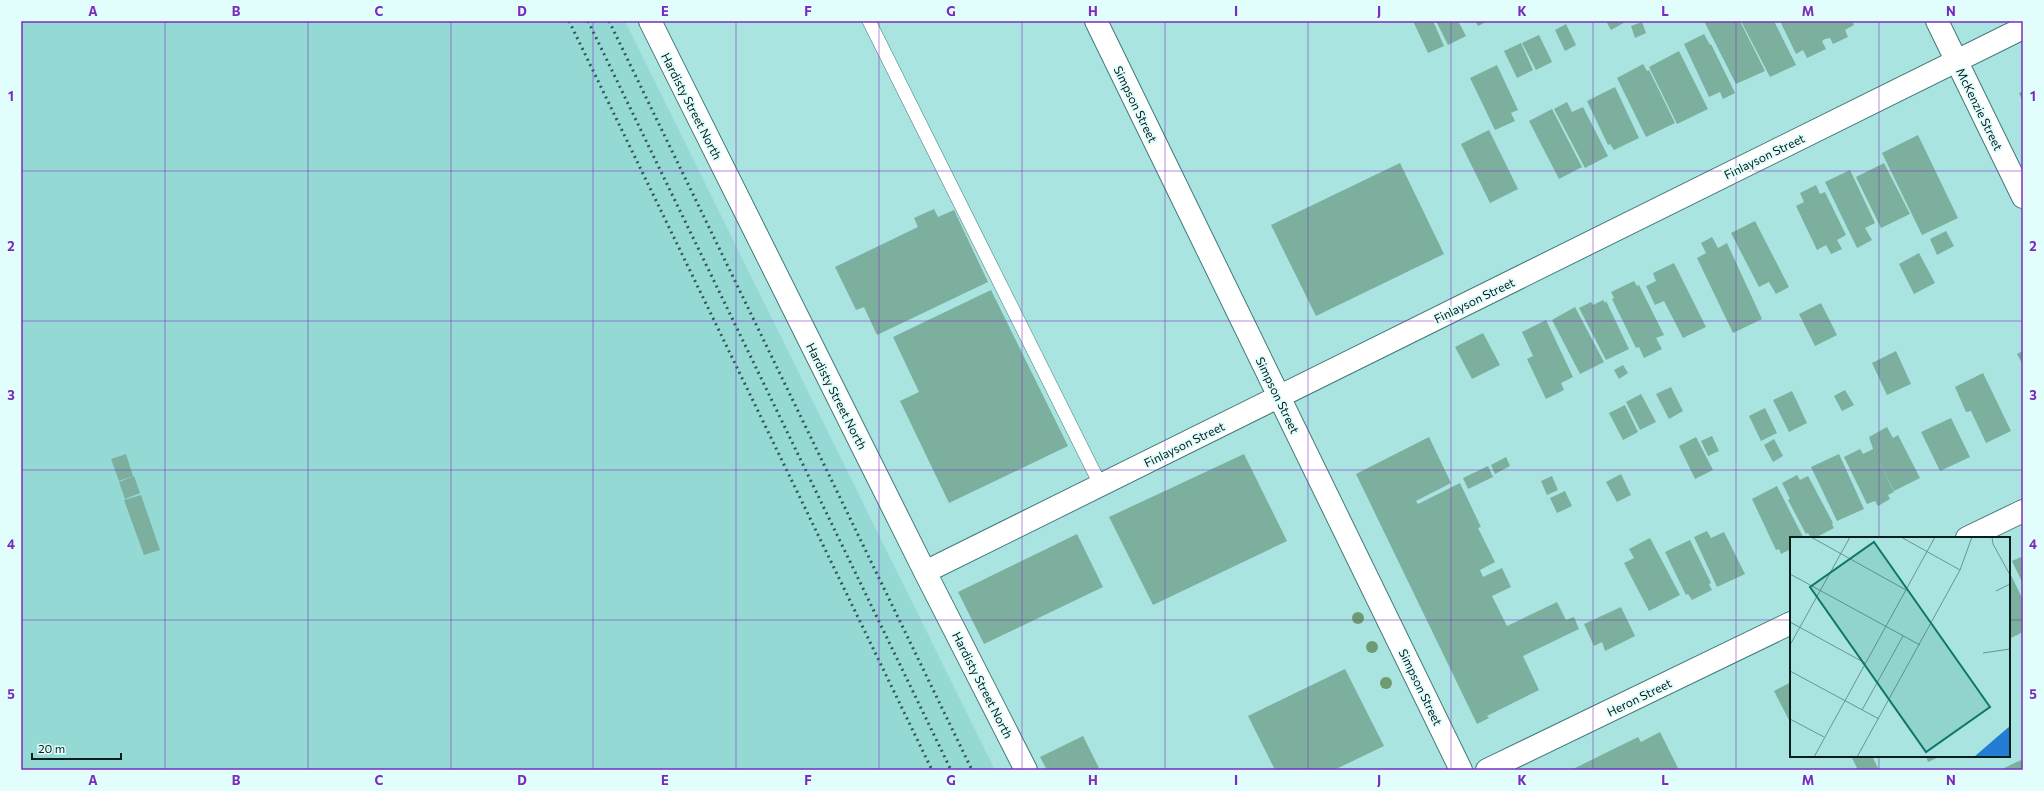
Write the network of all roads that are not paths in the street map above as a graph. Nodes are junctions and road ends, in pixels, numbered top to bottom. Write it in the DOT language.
graph roads {
  1 [pos="650,21"];
  2 [pos="869,21"];
  3 [pos="1096,21"];
  4 [pos="1937,21"];
  5 [pos="2023,28"];
  6 [pos="1956,61"];
  7 [pos="2023,197"];
  8 [pos="1279,397"];
  9 [pos="1101,486"];
  10 [pos="2023,511"];
  11 [pos="1970,537"];
  12 [pos="925,572"];
  13 [pos="1790,623"];
  14 [pos="1026,770"];
  15 [pos="1461,770"];
  16 [pos="1487,770"];
  1 -- 12 [label="street, Hardisty Street North"];
  2 -- 9 [label="lane"];
  3 -- 8 [label="street, Simpson Street"];
  4 -- 6 [label="street, McKenzie Street"];
  5 -- 6 [label="street, Finlayson Street"];
  6 -- 7 [label="street, McKenzie Street"];
  6 -- 8 [label="street, Finlayson Street"];
  8 -- 9 [label="street, Finlayson Street"];
  8 -- 15 [label="street, Simpson Street"];
  9 -- 12 [label="street, Finlayson Street"];
  10 -- 11 [label="street"];
  12 -- 14 [label="street, Hardisty Street North"];
  13 -- 16 [label="street, Heron Street"];
}
